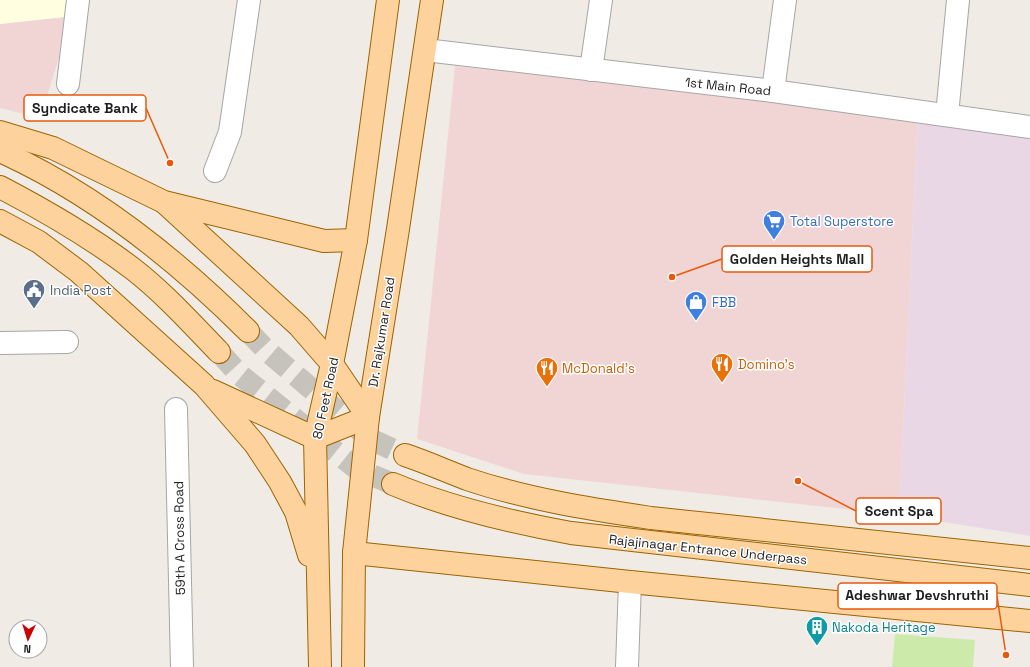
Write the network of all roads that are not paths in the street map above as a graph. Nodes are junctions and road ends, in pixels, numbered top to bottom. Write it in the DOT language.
graph roads {
  1 [pos="78,0"];
  2 [pos="249,0"];
  3 [pos="388,0"];
  4 [pos="432,0"];
  5 [pos="601,0"];
  6 [pos="785,0"];
  7 [pos="958,0"];
  8 [pos="425,50"];
  9 [pos="591,70"];
  10 [pos="68,84"];
  11 [pos="773,91"];
  12 [pos="947,115"];
  13 [pos="1030,127"];
  14 [pos="0,132"];
  15 [pos="0,151"];
  16 [pos="215,171"];
  17 [pos="0,187"];
  18 [pos="164,202"];
  19 [pos="0,221"];
  20 [pos="356,240"];
  21 [pos="248,331"];
  22 [pos="67,342"];
  23 [pos="0,343"];
  24 [pos="219,352"];
  25 [pos="332,364"];
  26 [pos="204,385"];
  27 [pos="176,409"];
  28 [pos="368,417"];
  29 [pos="315,438"];
  30 [pos="405,455"];
  31 [pos="393,484"];
  32 [pos="354,553"];
  33 [pos="1030,558"];
  34 [pos="317,582"];
  35 [pos="630,582"];
  36 [pos="1030,586"];
  37 [pos="1030,621"];
  38 [pos="182,667"];
  39 [pos="320,667"];
  40 [pos="353,667"];
  41 [pos="627,667"];
  1 -- 10 [label="street"];
  2 -- 16 [label="street"];
  3 -- 20 [label="main road"];
  4 -- 8 [label="main road, Dr. Rajkumar Road"];
  5 -- 9 [label="street"];
  6 -- 11 [label="street"];
  7 -- 12 [label="street"];
  8 -- 9 [label="street, 1st Main Road"];
  8 -- 28 [label="main road, Dr. Rajkumar Road"];
  9 -- 11 [label="street, 1st Main Road"];
  11 -- 12 [label="street, 1st Main Road"];
  12 -- 13 [label="street, 1st Main Road"];
  14 -- 18 [label="main road"];
  15 -- 21 [label="main road"];
  17 -- 24 [label="main road"];
  18 -- 20 [label="main road"];
  18 -- 25 [label="main road"];
  19 -- 26 [label="main road"];
  20 -- 25 [label="main road, 80 Feet Road"];
  22 -- 23 [label="street"];
  25 -- 28 [label="main road"];
  25 -- 29 [label="main road, 80 Feet Road"];
  26 -- 29 [label="main road"];
  26 -- 34 [label="main road"];
  27 -- 38 [label="street, 59th A Cross Road"];
  28 -- 29 [label="main road"];
  28 -- 32 [label="main road, Dr. Rajkumar Road"];
  29 -- 34 [label="main road, 80 Feet Road"];
  30 -- 33 [label="main road, Rajajinagar Entrance Underpass"];
  31 -- 36 [label="main road, Rajajinagar Entrance Underpass"];
  32 -- 35 [label="main road"];
  32 -- 40 [label="main road, Dr. Rajkumar Road"];
  34 -- 39 [label="main road"];
  35 -- 37 [label="main road"];
  35 -- 41 [label="street"];
}
